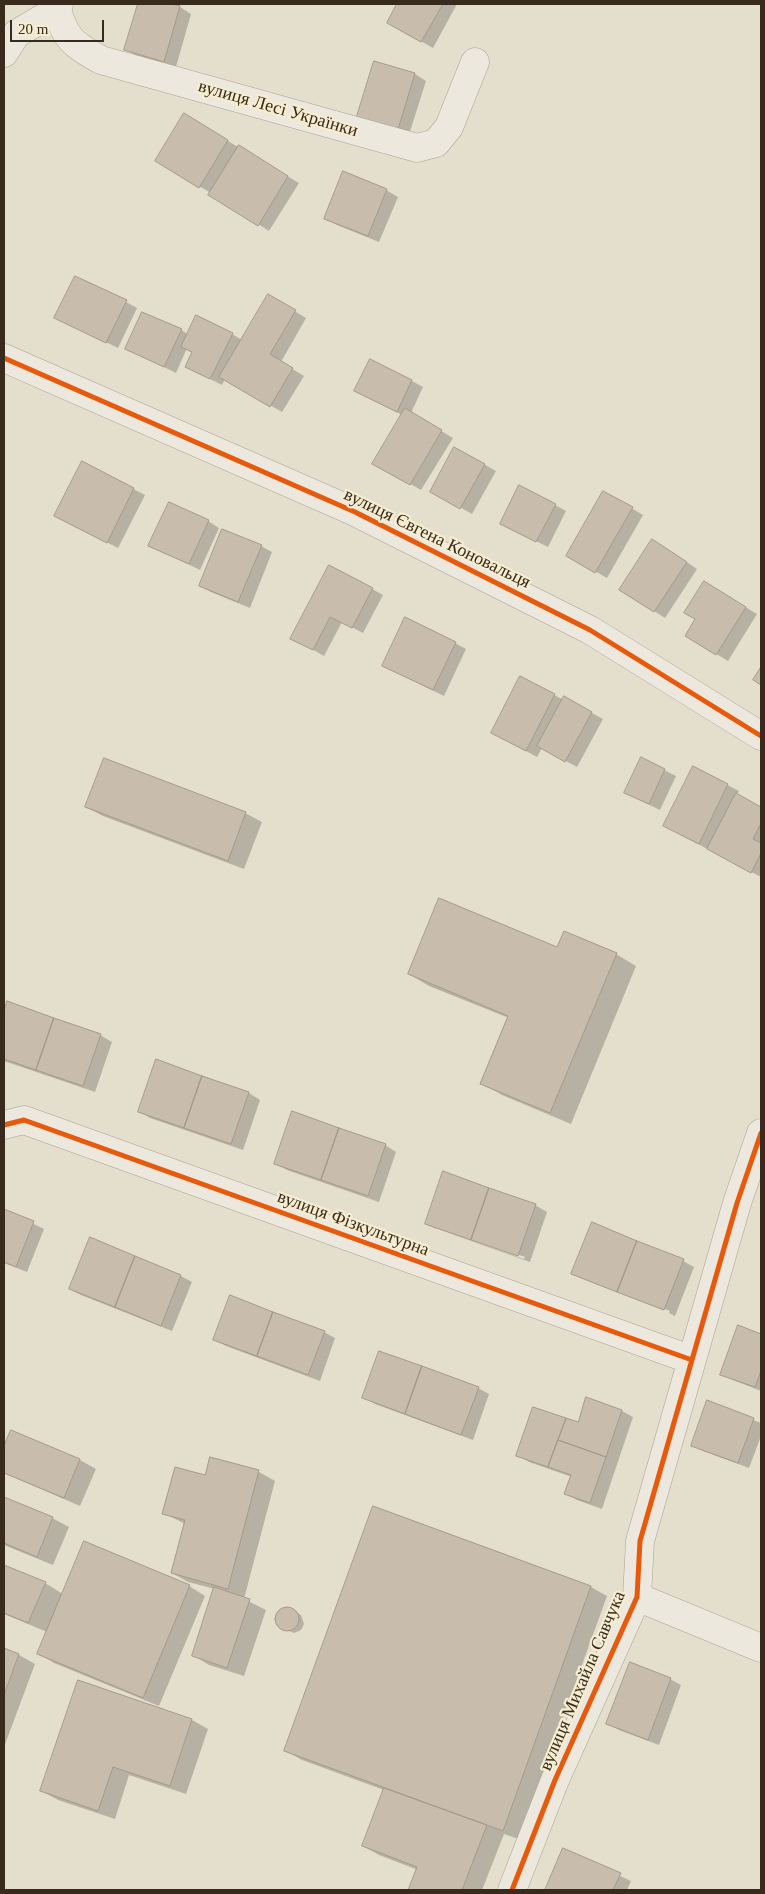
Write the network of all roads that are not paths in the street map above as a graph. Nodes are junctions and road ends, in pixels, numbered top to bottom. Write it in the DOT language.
graph roads {
  1 [pos="58,7"];
  2 [pos="4,53"];
  3 [pos="475,62"];
  4 [pos="4,358"];
  5 [pos="761,736"];
  6 [pos="4,1124"];
  7 [pos="761,1133"];
  8 [pos="692,1360"];
  9 [pos="638,1596"];
  10 [pos="761,1648"];
  11 [pos="512,1890"];
  1 -- 2 [label="street"];
  1 -- 3 [label="street, вулиця Лесі Українки"];
  4 -- 5 [label="street, вулиця Євгена Коновальця"];
  6 -- 8 [label="street, вулиця Фізкультурна"];
  7 -- 8 [label="street, вулиця Михайла Савчука"];
  8 -- 9 [label="street, вулиця Михайла Савчука"];
  9 -- 10 [label="street"];
  9 -- 11 [label="street, вулиця Михайла Савчука"];
}
